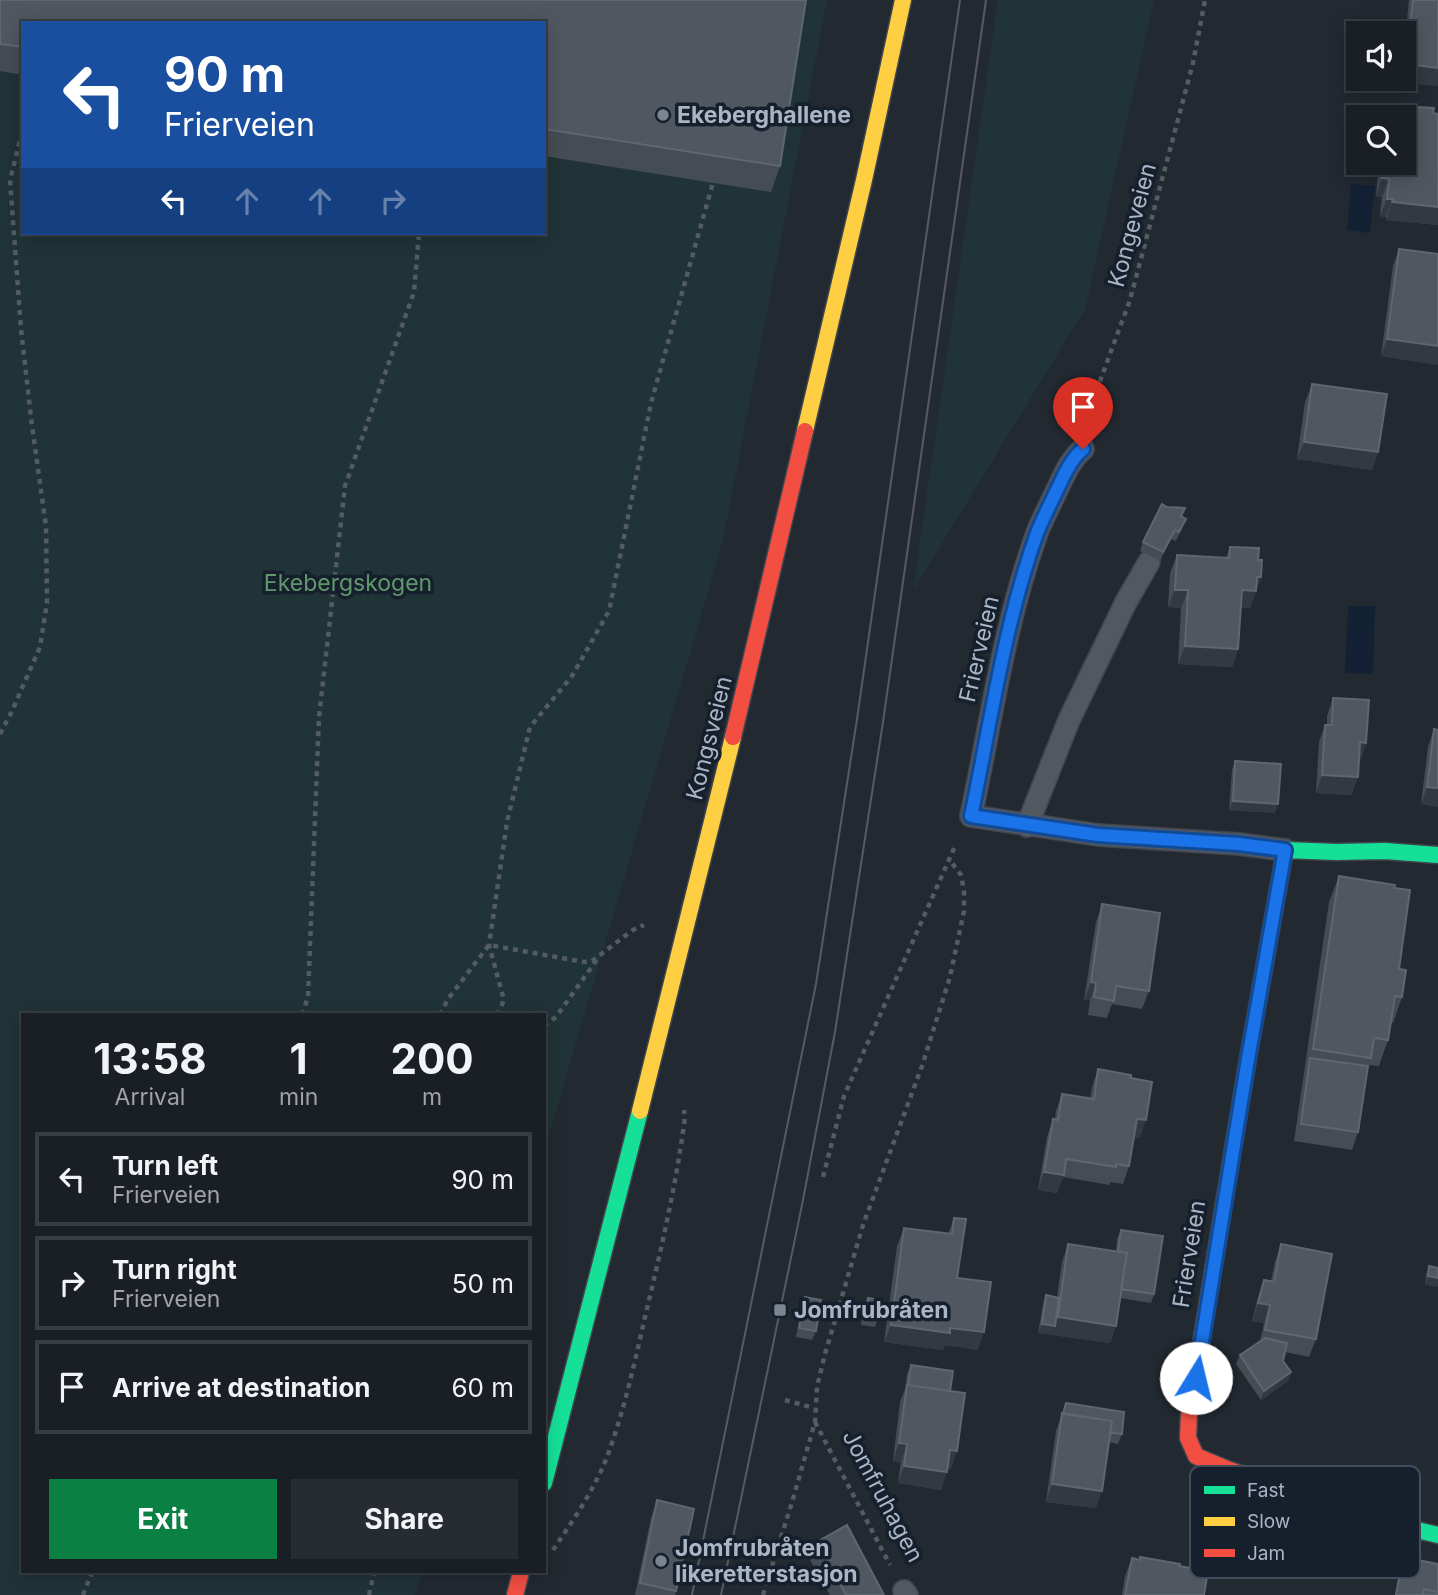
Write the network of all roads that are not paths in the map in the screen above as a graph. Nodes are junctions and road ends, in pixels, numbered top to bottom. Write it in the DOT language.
graph roads {
  1 [pos="903,0"];
  2 [pos="1083,449"];
  3 [pos="1149,562"];
  4 [pos="1027,826"];
  5 [pos="1285,850"];
  6 [pos="1438,855"];
  7 [pos="1220,1466"];
  8 [pos="546,1475"];
  9 [pos="1420,1531"];
  10 [pos="1438,1535"];
  11 [pos="521,1573"];
  12 [pos="515,1595"];
  1 -- 8 [label="main road, Kongsveien"];
  2 -- 4 [label="lane, Frierveien"];
  3 -- 4 [label="lane"];
  4 -- 5 [label="lane, Frierveien"];
  5 -- 6 [label="main road, Frierveien"];
  5 -- 7 [label="main road, Frierveien"];
  9 -- 10 [label="main road, Frierveien"];
  11 -- 12 [label="main road"];
}
